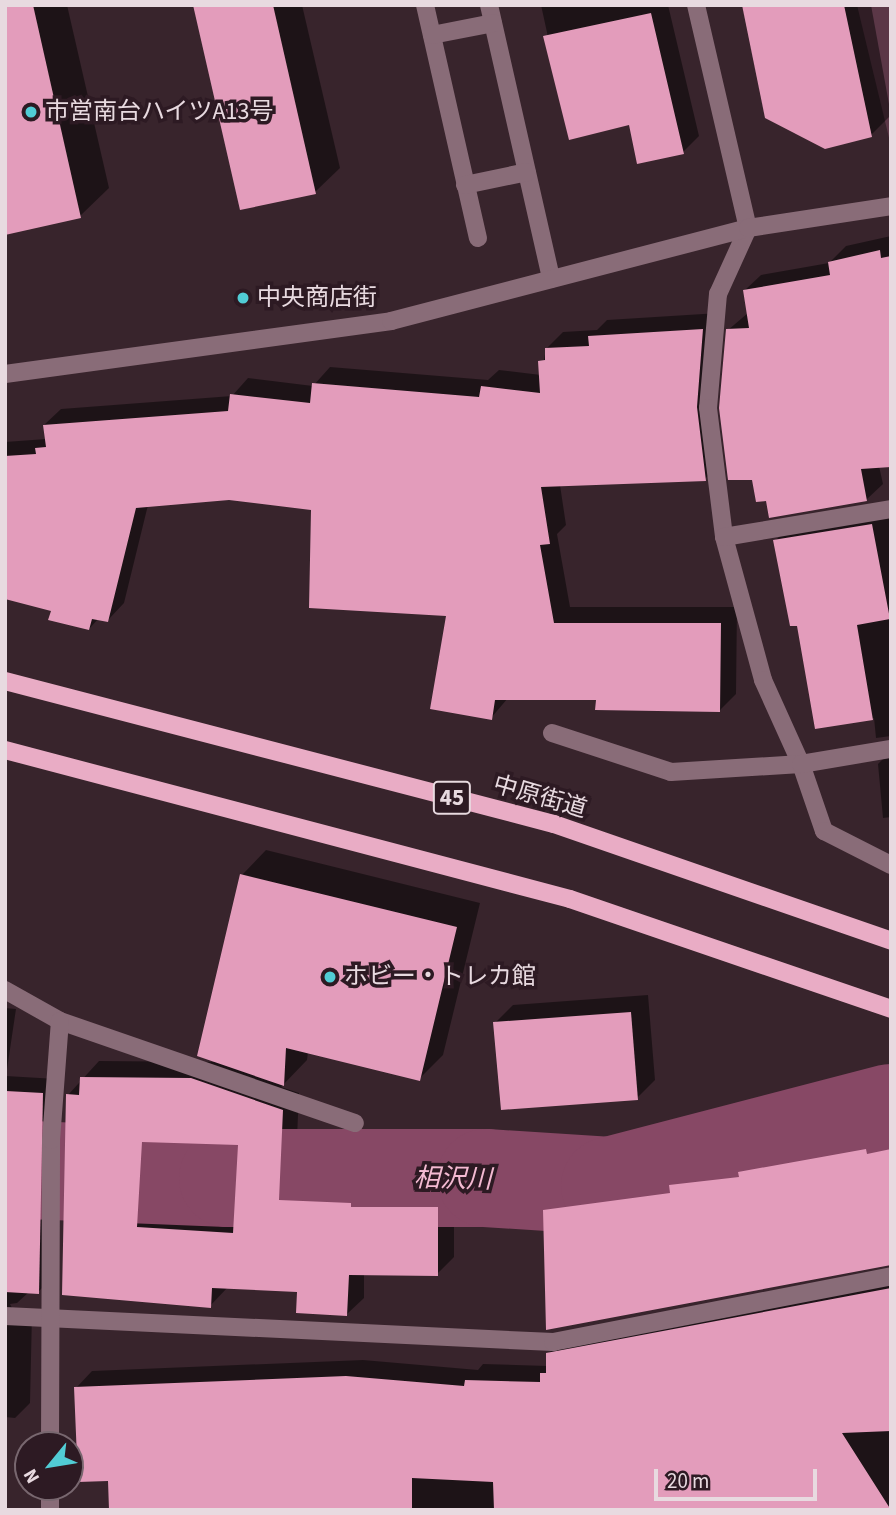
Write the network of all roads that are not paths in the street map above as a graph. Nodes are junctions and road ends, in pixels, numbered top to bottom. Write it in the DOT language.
graph roads {
  1 [pos="425,5"];
  2 [pos="696,5"];
  3 [pos="491,14"];
  4 [pos="432,35"];
  5 [pos="527,172"];
  6 [pos="466,186"];
  7 [pos="891,206"];
  8 [pos="748,228"];
  9 [pos="478,237"];
  10 [pos="551,278"];
  11 [pos="5,373"];
  12 [pos="891,509"];
  13 [pos="724,537"];
  14 [pos="5,681"];
  15 [pos="552,733"];
  16 [pos="891,749"];
  17 [pos="5,750"];
  18 [pos="802,764"];
  19 [pos="891,865"];
  20 [pos="891,941"];
  21 [pos="5,990"];
  22 [pos="891,1009"];
  23 [pos="61,1021"];
  24 [pos="355,1123"];
  25 [pos="891,1276"];
  26 [pos="5,1316"];
  27 [pos="51,1317"];
  28 [pos="50,1431"];
  1 -- 4 [label="street"];
  2 -- 8 [label="street"];
  3 -- 4 [label="street"];
  3 -- 5 [label="street"];
  4 -- 6 [label="street"];
  5 -- 6 [label="street"];
  5 -- 10 [label="street"];
  6 -- 9 [label="street"];
  7 -- 8 [label="street"];
  8 -- 10 [label="street"];
  8 -- 13 [label="street"];
  10 -- 11 [label="street"];
  12 -- 13 [label="street"];
  13 -- 18 [label="street"];
  14 -- 20 [label="main road, 中原街道 / 45"];
  15 -- 18 [label="street"];
  16 -- 18 [label="street"];
  17 -- 22 [label="main road"];
  18 -- 19 [label="street"];
  21 -- 23 [label="street"];
  23 -- 24 [label="street"];
  23 -- 27 [label="street"];
  25 -- 27 [label="street"];
  26 -- 27 [label="street"];
  27 -- 28 [label="street"];
}
